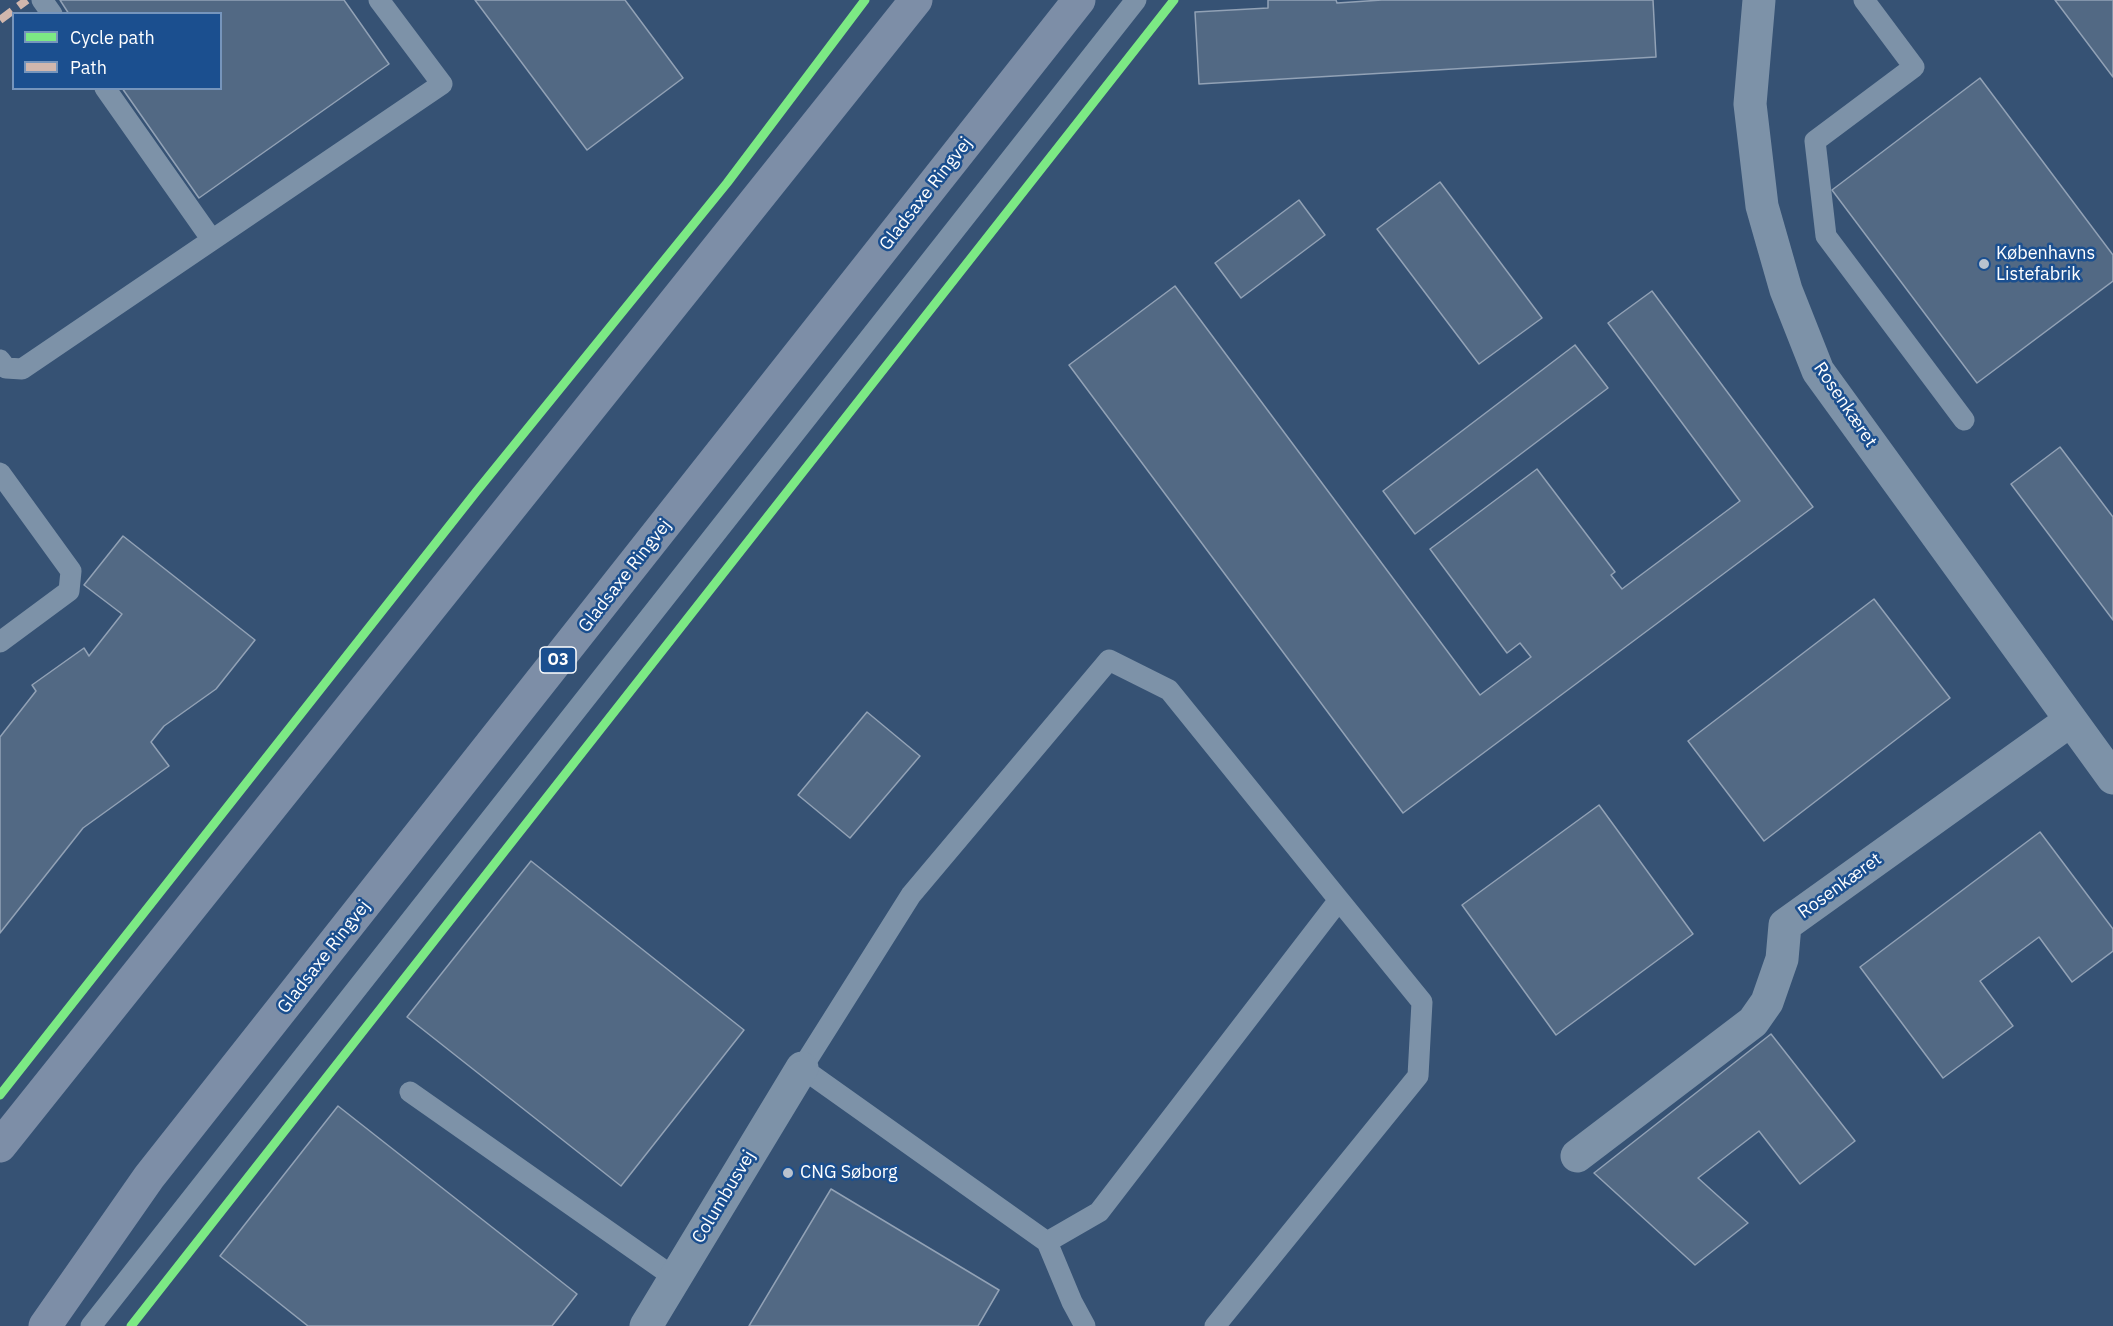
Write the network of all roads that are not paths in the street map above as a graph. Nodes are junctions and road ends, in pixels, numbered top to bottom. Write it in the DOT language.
graph roads {
  1 [pos="380,0"];
  2 [pos="916,0"];
  3 [pos="1079,0"];
  4 [pos="1136,0"];
  5 [pos="1759,0"];
  6 [pos="1864,0"];
  7 [pos="106,90"];
  8 [pos="213,240"];
  9 [pos="0,360"];
  10 [pos="1964,420"];
  11 [pos="0,473"];
  12 [pos="0,642"];
  13 [pos="2071,720"];
  14 [pos="2108,759"];
  15 [pos="1339,900"];
  16 [pos="802,1068"];
  17 [pos="410,1092"];
  18 [pos="0,1146"];
  19 [pos="1577,1156"];
  20 [pos="1047,1242"];
  21 [pos="675,1278"];
  22 [pos="45,1326"];
  23 [pos="90,1326"];
  24 [pos="646,1326"];
  25 [pos="1085,1326"];
  26 [pos="1215,1326"];
  1 -- 8 [label="lane"];
  2 -- 18 [label="main road"];
  3 -- 22 [label="main road, Gladsaxe Ringvej / O3"];
  4 -- 23 [label="lane"];
  5 -- 13 [label="street, Rosenkæret"];
  6 -- 10 [label="lane"];
  7 -- 8 [label="lane"];
  8 -- 9 [label="lane"];
  11 -- 12 [label="lane"];
  13 -- 14 [label="street, Rosenkæret"];
  13 -- 19 [label="street, Rosenkæret"];
  15 -- 16 [label="lane"];
  15 -- 20 [label="lane"];
  15 -- 26 [label="lane"];
  16 -- 20 [label="lane"];
  16 -- 21 [label="street, Columbusvej"];
  17 -- 21 [label="lane"];
  20 -- 25 [label="lane"];
  21 -- 24 [label="street, Columbusvej"];
}
